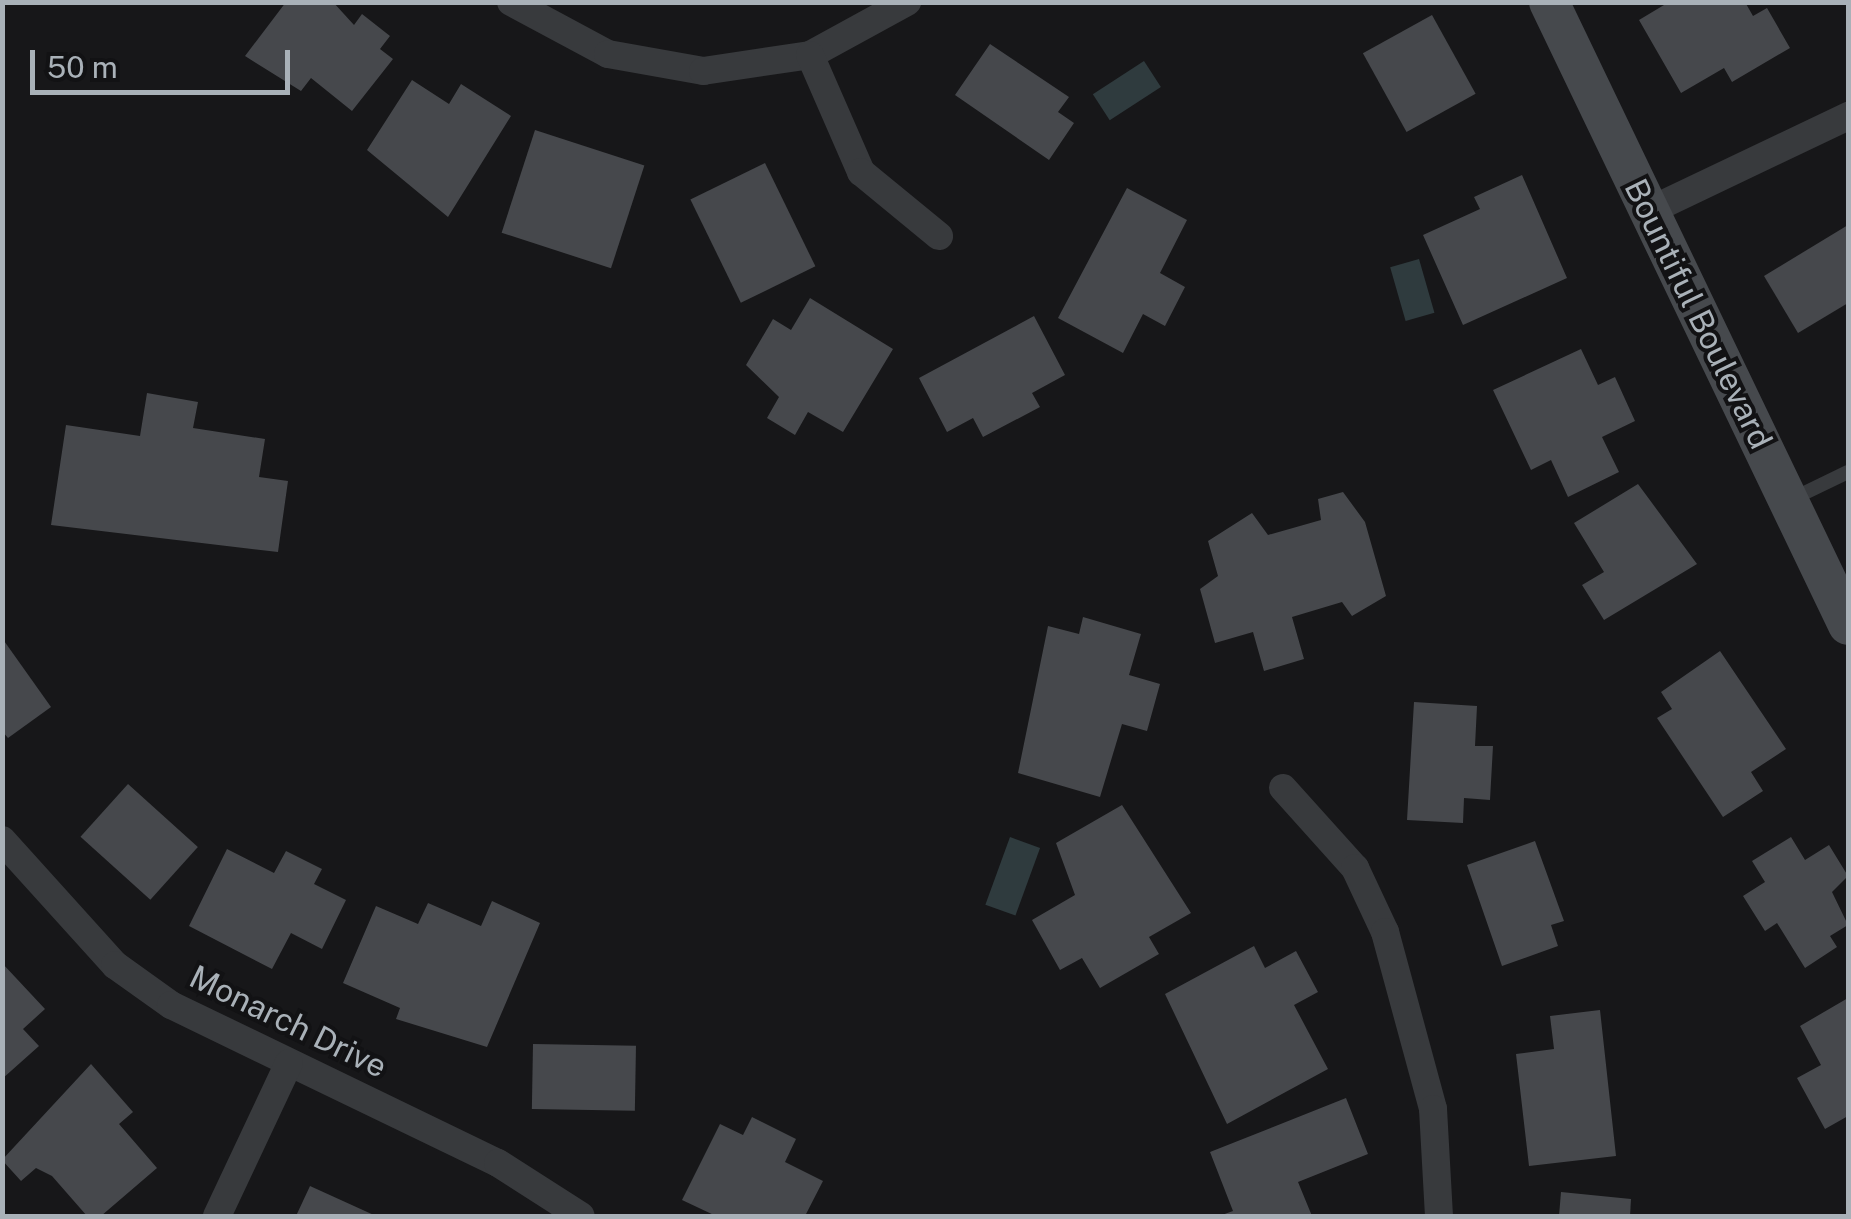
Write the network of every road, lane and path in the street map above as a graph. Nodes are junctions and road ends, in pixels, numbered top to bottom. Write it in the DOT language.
graph roads {
  1 [pos="512,2"];
  2 [pos="907,2"];
  3 [pos="1549,2"];
  4 [pos="810,56"];
  5 [pos="1848,116"];
  6 [pos="1649,212"];
  7 [pos="938,236"];
  8 [pos="1848,472"];
  9 [pos="1789,501"];
  10 [pos="1848,625"];
  11 [pos="1282,788"];
  12 [pos="2,840"];
  13 [pos="289,1063"];
  14 [pos="217,1216"];
  15 [pos="581,1216"];
  16 [pos="1438,1216"];
  1 -- 4 [label="street"];
  2 -- 4 [label="street"];
  3 -- 6 [label="main road, Bountiful Boulevard"];
  4 -- 7 [label="street"];
  5 -- 6 [label="street"];
  6 -- 9 [label="main road, Bountiful Boulevard"];
  8 -- 9 [label="lane"];
  9 -- 10 [label="main road, Bountiful Boulevard"];
  11 -- 16 [label="street"];
  12 -- 13 [label="street, Monarch Drive"];
  13 -- 14 [label="street"];
  13 -- 15 [label="street, Monarch Drive"];
}
